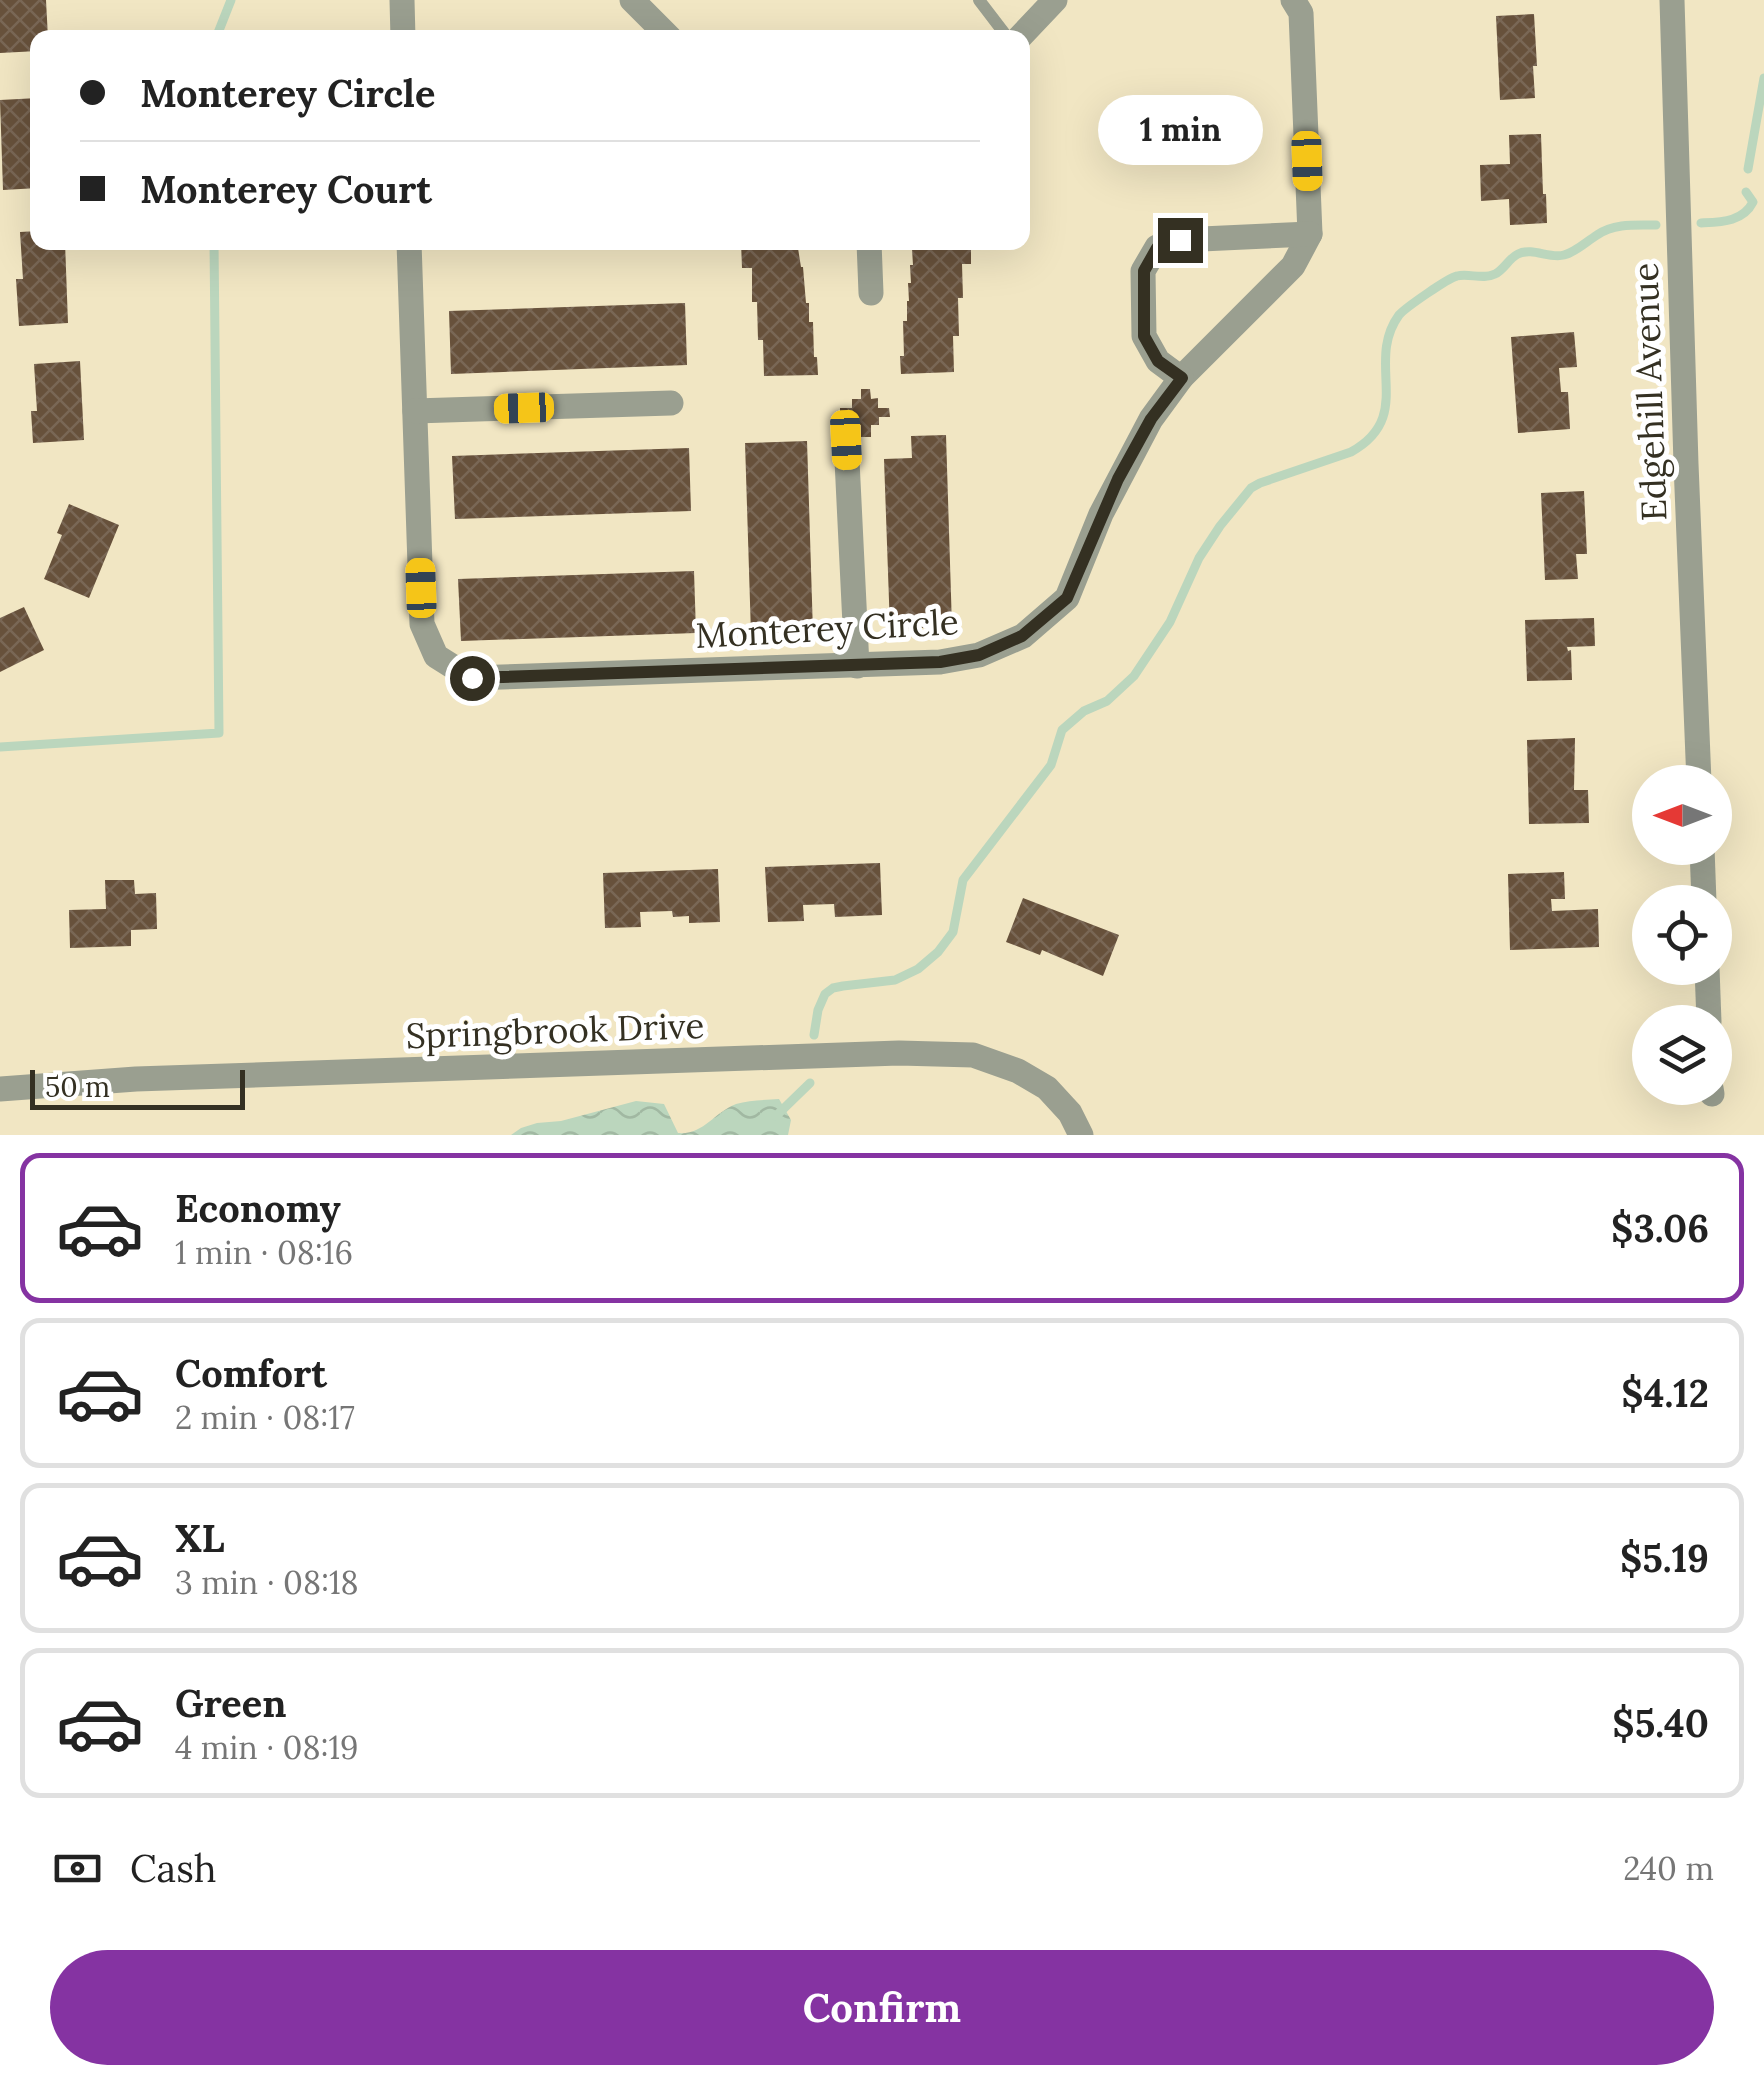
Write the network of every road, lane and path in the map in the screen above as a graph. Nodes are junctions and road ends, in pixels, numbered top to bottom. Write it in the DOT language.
graph roads {
  1 [pos="402,0"];
  2 [pos="632,0"];
  3 [pos="979,0"];
  4 [pos="1055,0"];
  5 [pos="1293,0"];
  6 [pos="1672,0"];
  7 [pos="403,30"];
  8 [pos="662,30"];
  9 [pos="1002,30"];
  10 [pos="1027,30"];
  11 [pos="1310,234"];
  12 [pos="409,250"];
  13 [pos="870,250"];
  14 [pos="871,294"];
  15 [pos="1182,378"];
  16 [pos="671,403"];
  17 [pos="415,411"];
  18 [pos="846,440"];
  19 [pos="857,666"];
  20 [pos="1698,765"];
  21 [pos="0,1089"];
  22 [pos="1081,1135"];
  1 -- 7 [label="street"];
  2 -- 8 [label="street"];
  3 -- 9 [label="lane"];
  4 -- 10 [label="street"];
  5 -- 11 [label="street"];
  6 -- 20 [label="street, Edgehill Avenue"];
  11 -- 15 [label="street, Monterey Circle"];
  11 -- 15 [label="street"];
  12 -- 17 [label="street, Monterey Circle"];
  13 -- 14 [label="street"];
  15 -- 19 [label="street, Monterey Circle"];
  16 -- 17 [label="street"];
  17 -- 19 [label="street, Monterey Circle"];
  18 -- 19 [label="street"];
  21 -- 22 [label="street, Springbrook Drive"];
}
